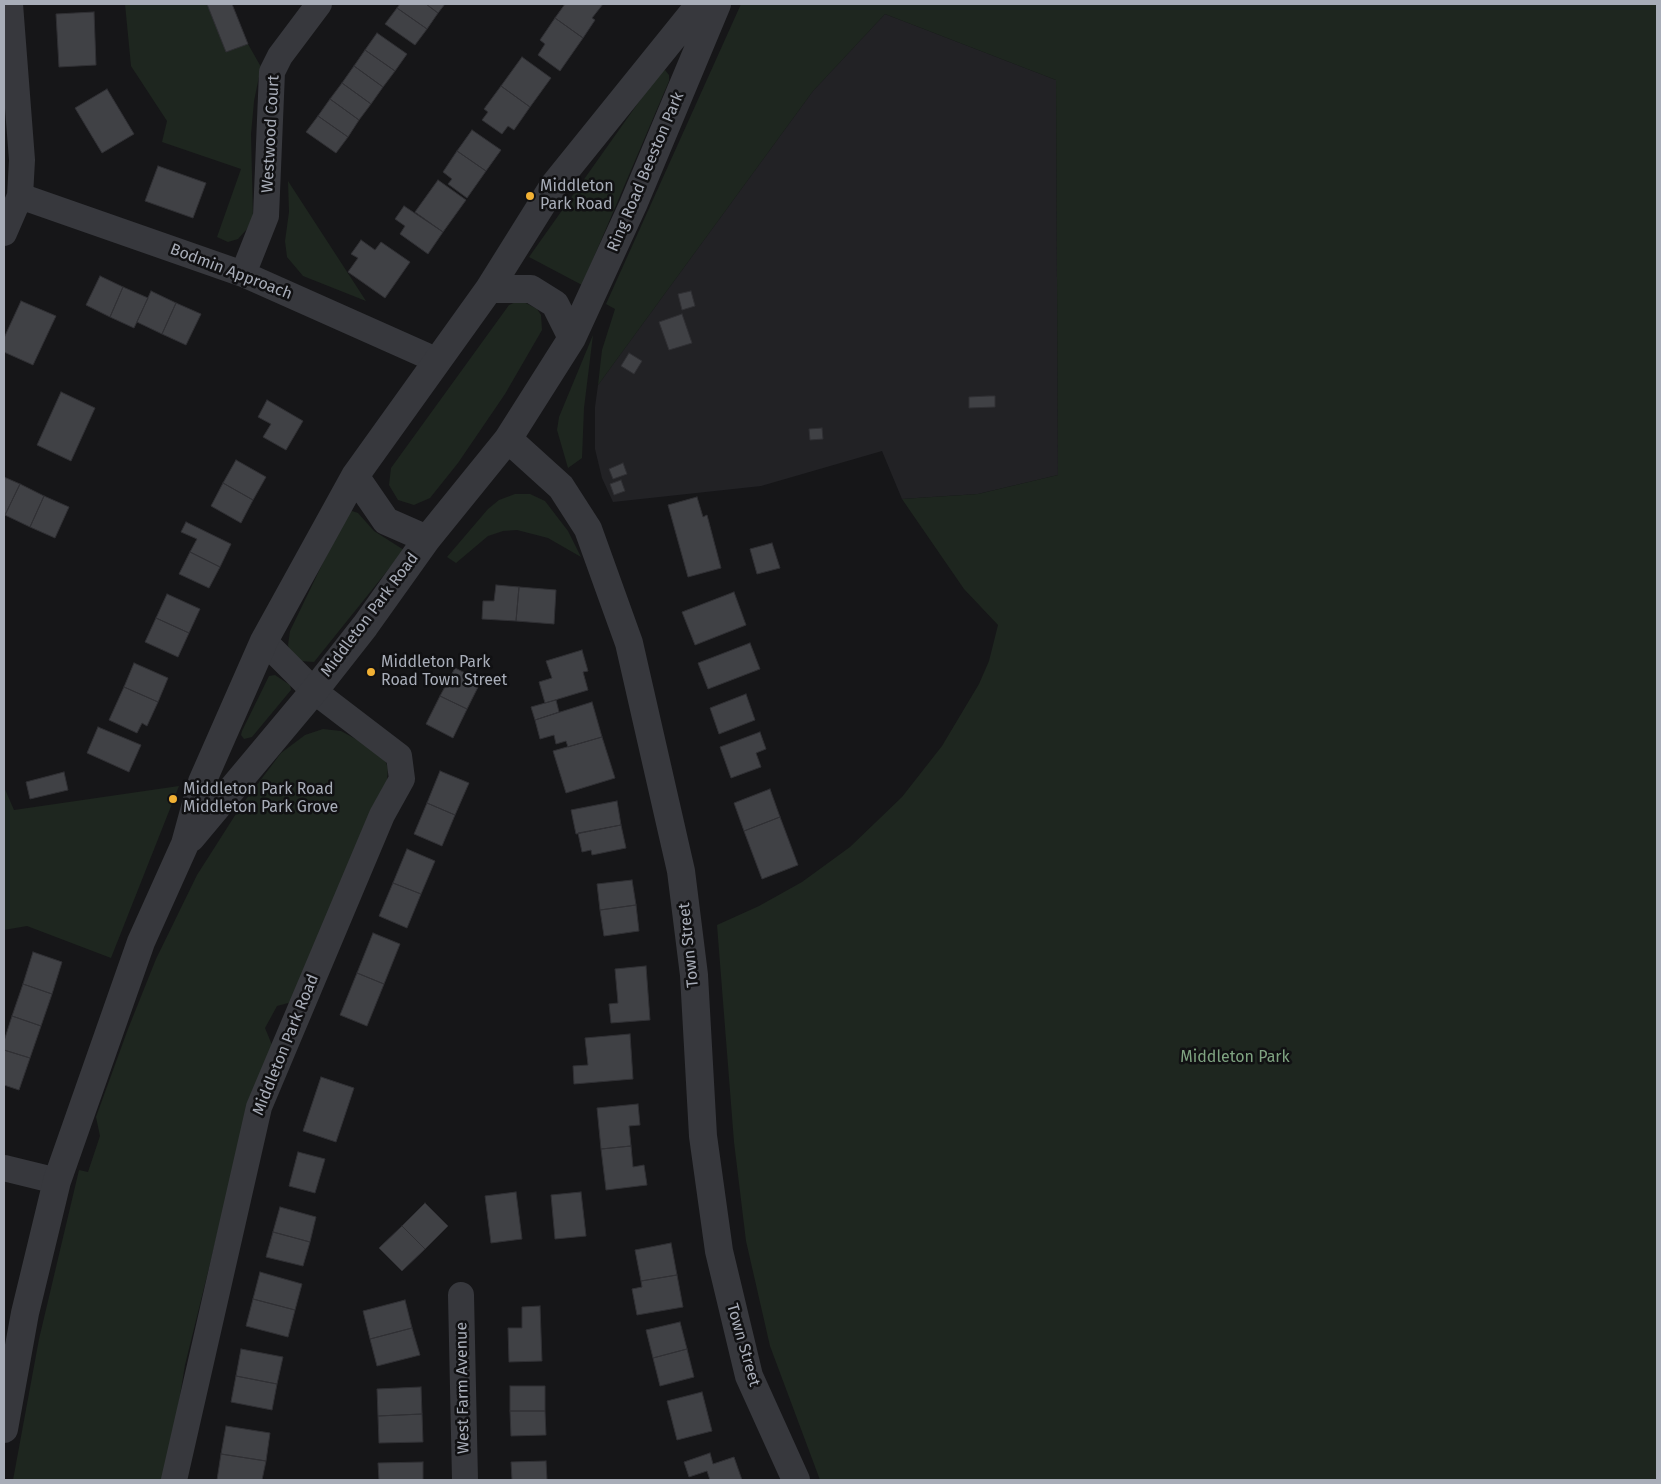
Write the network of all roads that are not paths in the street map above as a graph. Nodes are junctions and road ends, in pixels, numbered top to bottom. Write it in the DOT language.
graph roads {
  1 [pos="10,4"];
  2 [pos="319,4"];
  3 [pos="700,4"];
  4 [pos="717,4"];
  5 [pos="20,196"];
  6 [pos="4,232"];
  7 [pos="243,274"];
  8 [pos="489,289"];
  9 [pos="572,338"];
  10 [pos="436,360"];
  11 [pos="508,439"];
  12 [pos="354,476"];
  13 [pos="427,539"];
  14 [pos="264,642"];
  15 [pos="314,691"];
  16 [pos="186,844"];
  17 [pos="4,1168"];
  18 [pos="57,1181"];
  19 [pos="460,1295"];
  20 [pos="4,1429"];
  21 [pos="174,1480"];
  22 [pos="464,1480"];
  23 [pos="796,1480"];
  1 -- 5 [label="street"];
  2 -- 7 [label="street, Westwood Court"];
  3 -- 8 [label="street"];
  4 -- 9 [label="street, Ring Road Beeston Park"];
  5 -- 6 [label="street"];
  5 -- 7 [label="street, Bodmin Approach"];
  7 -- 10 [label="street, Bodmin Approach"];
  8 -- 9 [label="street"];
  8 -- 10 [label="street"];
  9 -- 11 [label="street, Ring Road Beeston Park"];
  10 -- 12 [label="street, Middleton Park Road"];
  11 -- 13 [label="street, Middleton Park Road"];
  11 -- 23 [label="street, Town Street"];
  12 -- 13 [label="street, Middleton Park Road"];
  12 -- 14 [label="street, Middleton Park Road"];
  13 -- 15 [label="street, Middleton Park Road"];
  14 -- 15 [label="street, Middleton Park Road"];
  14 -- 16 [label="street, Middleton Park Road"];
  15 -- 16 [label="street, Middleton Park Road"];
  15 -- 21 [label="street, Middleton Park Road"];
  16 -- 18 [label="street, Middleton Park Road"];
  17 -- 18 [label="street"];
  18 -- 20 [label="street, Middleton Park Road"];
  19 -- 22 [label="street, West Farm Avenue"];
}
